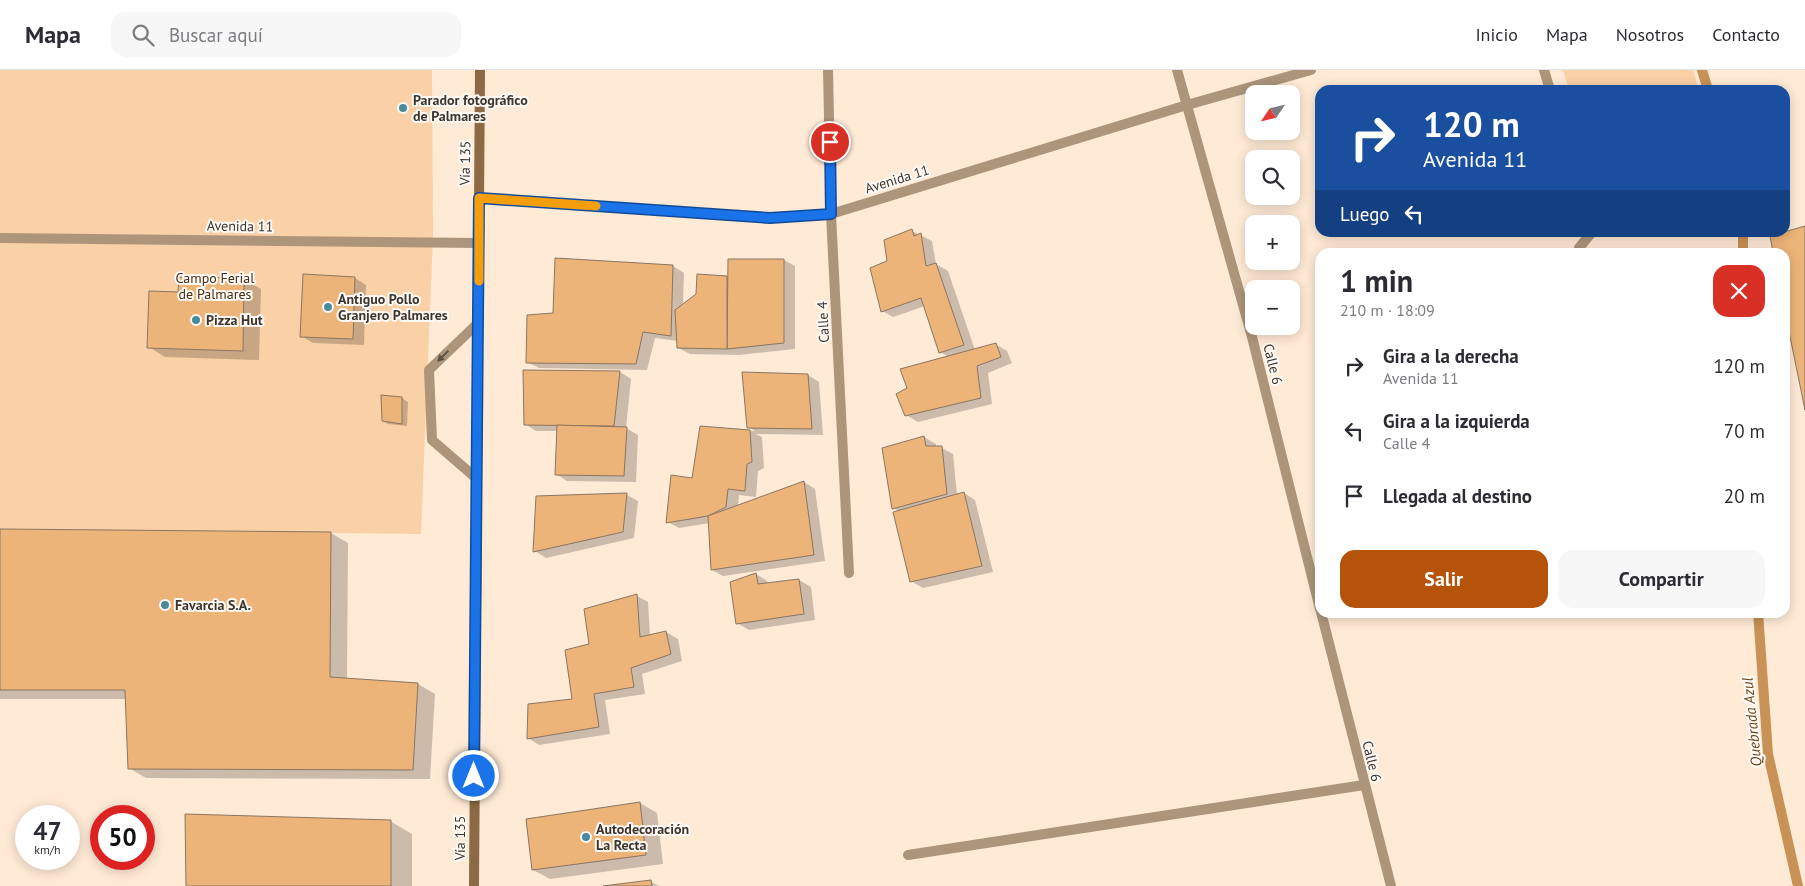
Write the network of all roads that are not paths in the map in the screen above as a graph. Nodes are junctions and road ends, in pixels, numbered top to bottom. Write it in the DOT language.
graph roads {
  1 [pos="480,70"];
  2 [pos="828,70"];
  3 [pos="1177,70"];
  4 [pos="1310,70"];
  5 [pos="1544,70"];
  6 [pos="1548,85"];
  7 [pos="1188,105"];
  8 [pos="479,198"];
  9 [pos="831,214"];
  10 [pos="1588,237"];
  11 [pos="0,238"];
  12 [pos="479,242"];
  13 [pos="1579,248"];
  14 [pos="478,322"];
  15 [pos="476,478"];
  16 [pos="849,573"];
  17 [pos="1315,591"];
  18 [pos="1322,618"];
  19 [pos="1364,785"];
  20 [pos="908,856"];
  21 [pos="474,886"];
  22 [pos="1390,886"];
  1 -- 8 [label="main road, Vía 135"];
  2 -- 9 [label="street, Calle 4"];
  3 -- 7 [label="street, Calle 6"];
  4 -- 7 [label="street, Avenida 11"];
  5 -- 6 [label="street"];
  7 -- 9 [label="street, Avenida 11"];
  7 -- 17 [label="street, Calle 6"];
  8 -- 9 [label="street, Avenida 11"];
  8 -- 12 [label="main road, Vía 135"];
  9 -- 16 [label="street, Calle 4"];
  10 -- 13 [label="street"];
  11 -- 12 [label="street, Avenida 11"];
  12 -- 14 [label="main road, Vía 135"];
  14 -- 15 [label="main road, Vía 135"];
  14 -- 15 [label="street, one-way"];
  15 -- 21 [label="main road, Vía 135"];
  18 -- 19 [label="street, Calle 6"];
  19 -- 20 [label="street"];
  19 -- 22 [label="street, Calle 6"];
}
